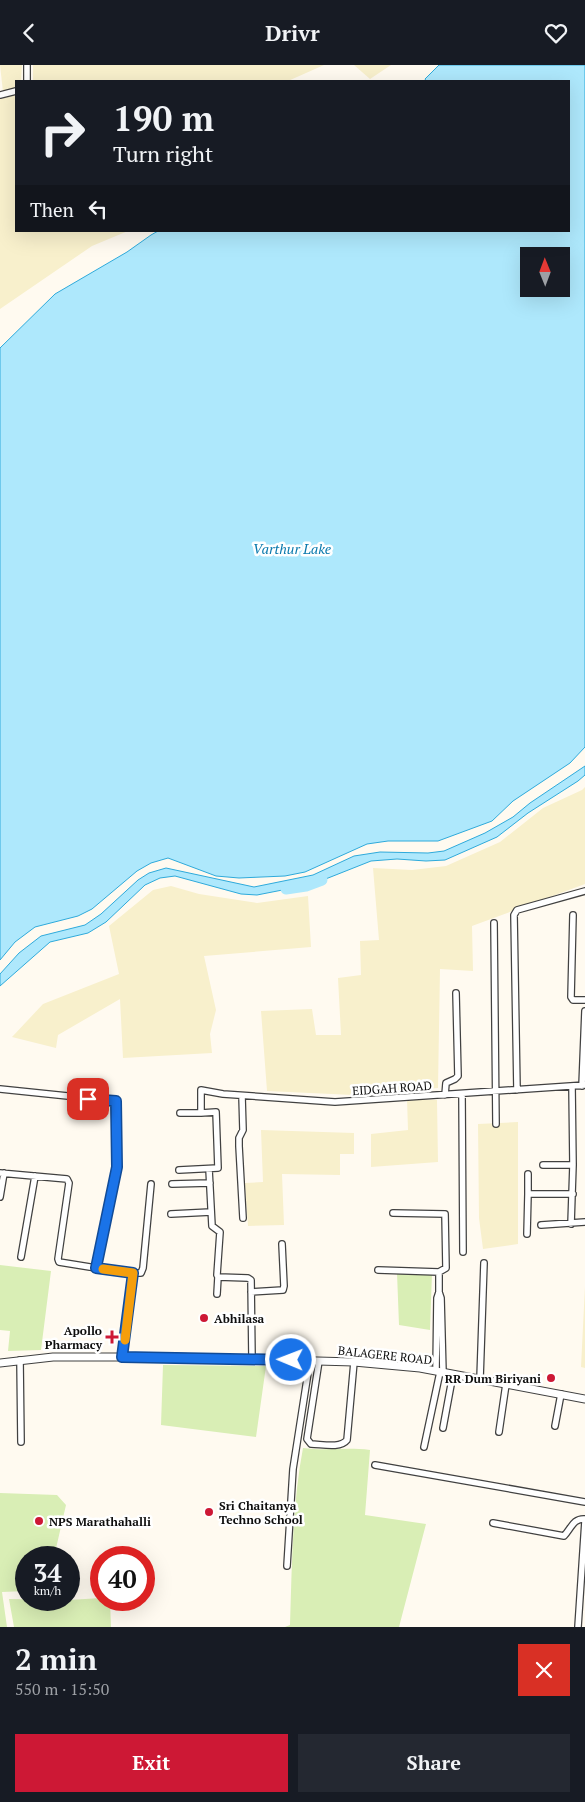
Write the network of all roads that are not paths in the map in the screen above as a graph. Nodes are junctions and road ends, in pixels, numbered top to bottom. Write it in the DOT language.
graph roads {
  1 [pos="27,65"];
  2 [pos="27,80"];
  3 [pos="15,91"];
  4 [pos="0,95"];
  5 [pos="585,891"];
  6 [pos="573,915"];
  7 [pos="494,923"];
  8 [pos="456,993"];
  9 [pos="585,1000"];
  10 [pos="585,1011"];
  11 [pos="583,1085"];
  12 [pos="572,1086"];
  13 [pos="0,1089"];
  14 [pos="517,1090"];
  15 [pos="495,1091"];
  16 [pos="462,1094"];
  17 [pos="445,1095"];
  18 [pos="242,1096"];
  19 [pos="180,1113"];
  20 [pos="200,1113"];
  21 [pos="496,1125"];
  22 [pos="543,1165"];
  23 [pos="573,1165"];
  24 [pos="179,1169"];
  25 [pos="210,1169"];
  26 [pos="2,1173"];
  27 [pos="528,1174"];
  28 [pos="35,1176"];
  29 [pos="210,1183"];
  30 [pos="151,1184"];
  31 [pos="172,1184"];
  32 [pos="528,1194"];
  33 [pos="572,1194"];
  34 [pos="0,1197"];
  35 [pos="211,1212"];
  36 [pos="393,1213"];
  37 [pos="171,1214"];
  38 [pos="243,1218"];
  39 [pos="585,1222"];
  40 [pos="572,1224"];
  41 [pos="541,1225"];
  42 [pos="527,1234"];
  43 [pos="282,1245"];
  44 [pos="464,1252"];
  45 [pos="21,1257"];
  46 [pos="484,1263"];
  47 [pos="96,1268"];
  48 [pos="378,1270"];
  49 [pos="133,1273"];
  50 [pos="439,1273"];
  51 [pos="218,1277"];
  52 [pos="251,1292"];
  53 [pos="217,1294"];
  54 [pos="122,1357"];
  55 [pos="252,1359"];
  56 [pos="20,1360"];
  57 [pos="310,1360"];
  58 [pos="319,1361"];
  59 [pos="354,1362"];
  60 [pos="0,1363"];
  61 [pos="440,1372"];
  62 [pos="453,1374"];
  63 [pos="480,1379"];
  64 [pos="506,1384"];
  65 [pos="562,1394"];
  66 [pos="585,1399"];
  67 [pos="555,1426"];
  68 [pos="443,1428"];
  69 [pos="498,1432"];
  70 [pos="22,1442"];
  71 [pos="424,1447"];
  72 [pos="375,1465"];
  73 [pos="585,1502"];
  74 [pos="585,1520"];
  75 [pos="493,1523"];
  76 [pos="584,1554"];
  77 [pos="287,1565"];
  78 [pos="583,1591"];
  79 [pos="578,1627"];
  1 -- 2 [label="street"];
  3 -- 4 [label="street"];
  5 -- 14 [label="street"];
  6 -- 9 [label="street"];
  7 -- 15 [label="street"];
  8 -- 17 [label="street"];
  10 -- 11 [label="street"];
  11 -- 12 [label="street, EIDGAH ROAD"];
  12 -- 14 [label="street, EIDGAH ROAD"];
  12 -- 23 [label="street"];
  13 -- 47 [label="street"];
  14 -- 15 [label="street, EIDGAH ROAD"];
  15 -- 16 [label="street, EIDGAH ROAD"];
  15 -- 21 [label="street"];
  16 -- 17 [label="street, EIDGAH ROAD"];
  16 -- 44 [label="street"];
  17 -- 18 [label="street, EIDGAH ROAD"];
  18 -- 20 [label="street, EIDGAH ROAD"];
  18 -- 38 [label="street"];
  19 -- 20 [label="street"];
  20 -- 25 [label="street"];
  22 -- 23 [label="street"];
  23 -- 33 [label="street"];
  24 -- 25 [label="street"];
  25 -- 29 [label="street"];
  26 -- 28 [label="street"];
  26 -- 34 [label="street"];
  27 -- 32 [label="street"];
  28 -- 45 [label="street"];
  28 -- 47 [label="street"];
  29 -- 31 [label="street"];
  29 -- 35 [label="street"];
  30 -- 49 [label="street"];
  32 -- 33 [label="street"];
  32 -- 42 [label="street"];
  33 -- 40 [label="street"];
  35 -- 37 [label="street"];
  35 -- 51 [label="street"];
  36 -- 50 [label="street"];
  39 -- 40 [label="street"];
  40 -- 41 [label="street"];
  43 -- 52 [label="street"];
  46 -- 63 [label="street"];
  47 -- 49 [label="street"];
  48 -- 50 [label="street"];
  49 -- 54 [label="street"];
  50 -- 61 [label="street"];
  51 -- 52 [label="street"];
  51 -- 53 [label="street"];
  52 -- 55 [label="street"];
  54 -- 55 [label="street, BALAGERE ROAD"];
  54 -- 56 [label="street, BALAGERE ROAD"];
  55 -- 57 [label="street, BALAGERE ROAD"];
  56 -- 60 [label="street, BALAGERE ROAD"];
  56 -- 70 [label="street"];
  57 -- 58 [label="street, BALAGERE ROAD"];
  57 -- 77 [label="street"];
  58 -- 59 [label="street, BALAGERE ROAD"];
  58 -- 59 [label="street"];
  59 -- 61 [label="street, BALAGERE ROAD"];
  61 -- 62 [label="street, BALAGERE ROAD"];
  61 -- 71 [label="street"];
  62 -- 63 [label="street, BALAGERE ROAD"];
  62 -- 68 [label="street"];
  63 -- 64 [label="street, BALAGERE ROAD"];
  64 -- 65 [label="street, BALAGERE ROAD"];
  64 -- 69 [label="street"];
  65 -- 66 [label="street, BALAGERE ROAD"];
  65 -- 67 [label="street"];
  72 -- 73 [label="street"];
  74 -- 75 [label="street"];
  74 -- 76 [label="street"];
  76 -- 78 [label="street"];
  78 -- 79 [label="street"];
}
